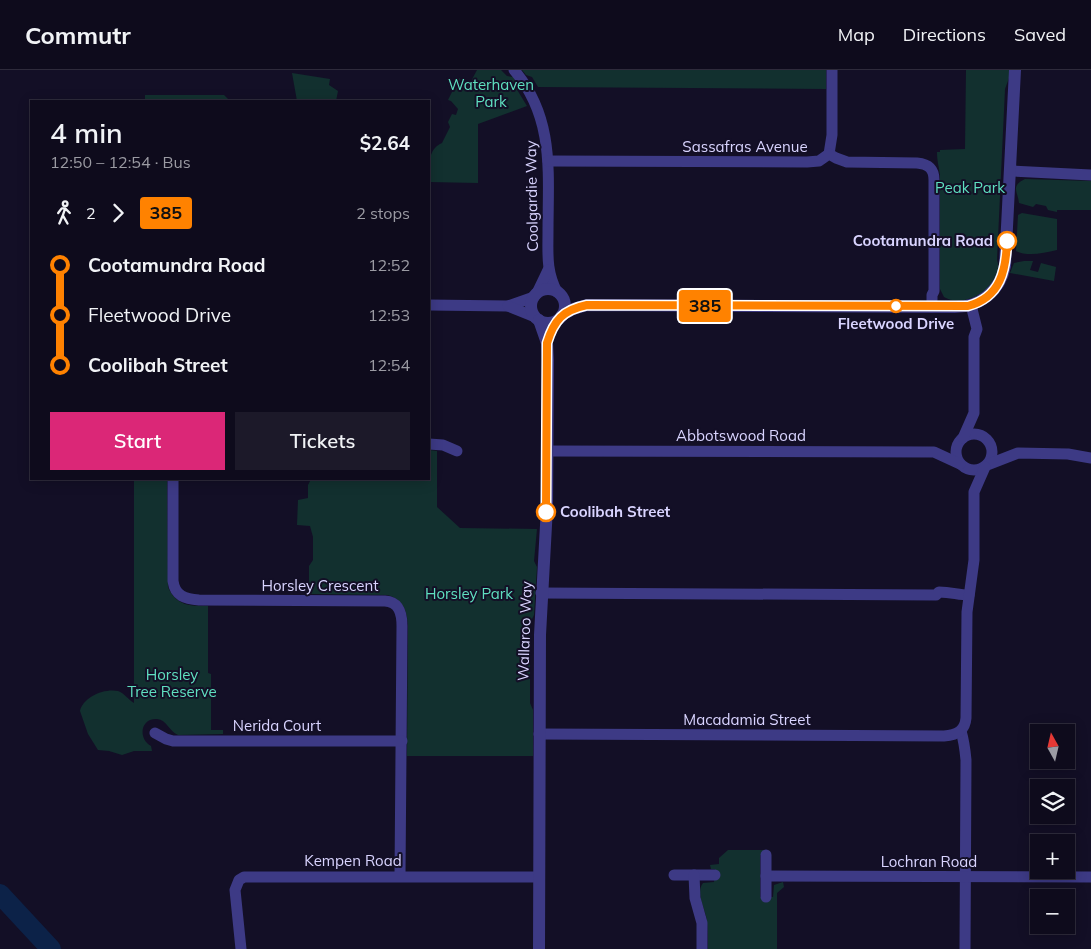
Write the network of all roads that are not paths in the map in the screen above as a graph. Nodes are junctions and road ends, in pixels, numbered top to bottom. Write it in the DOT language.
graph roads {
  1 [pos="514,70"];
  2 [pos="832,70"];
  3 [pos="1016,71"];
  4 [pos="829,154"];
  5 [pos="548,161"];
  6 [pos="1011,171"];
  7 [pos="1091,176"];
  8 [pos="548,270"];
  9 [pos="559,293"];
  10 [pos="535,295"];
  11 [pos="430,305"];
  12 [pos="587,305"];
  13 [pos="508,306"];
  14 [pos="967,306"];
  15 [pos="934,307"];
  16 [pos="560,317"];
  17 [pos="537,319"];
  18 [pos="547,343"];
  19 [pos="974,413"];
  20 [pos="962,439"];
  21 [pos="988,440"];
  22 [pos="430,444"];
  23 [pos="457,451"];
  24 [pos="547,451"];
  25 [pos="934,452"];
  26 [pos="1018,453"];
  27 [pos="1091,458"];
  28 [pos="962,466"];
  29 [pos="986,466"];
  30 [pos="173,480"];
  31 [pos="974,492"];
  32 [pos="541,593"];
  33 [pos="964,595"];
  34 [pos="155,733"];
  35 [pos="958,733"];
  36 [pos="539,734"];
  37 [pos="402,740"];
  38 [pos="766,855"];
  39 [pos="674,875"];
  40 [pos="694,875"];
  41 [pos="715,875"];
  42 [pos="400,876"];
  43 [pos="766,876"];
  44 [pos="539,877"];
  45 [pos="966,877"];
  46 [pos="1091,877"];
  47 [pos="766,897"];
  48 [pos="241,949"];
  49 [pos="539,949"];
  50 [pos="702,949"];
  51 [pos="965,949"];
  1 -- 5 [label="street, Coolgardie Way"];
  2 -- 4 [label="street"];
  3 -- 6 [label="street"];
  4 -- 5 [label="street, Sassafras Avenue"];
  4 -- 15 [label="street, Sassafras Avenue"];
  5 -- 8 [label="street, Coolgardie Way"];
  6 -- 7 [label="street"];
  6 -- 14 [label="street"];
  8 -- 9 [label="street, Coolgardie Way"];
  8 -- 10 [label="street, Coolgardie Way"];
  9 -- 10 [label="street"];
  9 -- 12 [label="street"];
  9 -- 16 [label="street"];
  10 -- 13 [label="street"];
  10 -- 17 [label="street"];
  11 -- 13 [label="street"];
  12 -- 15 [label="street"];
  12 -- 16 [label="street"];
  13 -- 17 [label="street"];
  14 -- 15 [label="street"];
  14 -- 19 [label="street"];
  16 -- 17 [label="street"];
  16 -- 18 [label="street, Wallaroo Way"];
  17 -- 18 [label="street, Wallaroo Way"];
  18 -- 24 [label="street, Wallaroo Way"];
  19 -- 20 [label="street"];
  19 -- 21 [label="street"];
  20 -- 21 [label="street"];
  20 -- 25 [label="street, Abbotswood Road"];
  20 -- 28 [label="street"];
  21 -- 26 [label="street"];
  21 -- 29 [label="street"];
  22 -- 23 [label="street"];
  24 -- 25 [label="street, Abbotswood Road"];
  24 -- 32 [label="street, Wallaroo Way"];
  25 -- 28 [label="street, Abbotswood Road"];
  26 -- 27 [label="street"];
  26 -- 29 [label="street"];
  28 -- 29 [label="street"];
  28 -- 31 [label="street"];
  29 -- 31 [label="street"];
  30 -- 37 [label="street, Horsley Crescent"];
  31 -- 33 [label="street"];
  32 -- 33 [label="street"];
  32 -- 36 [label="street, Wallaroo Way"];
  33 -- 35 [label="street"];
  34 -- 37 [label="street, Nerida Court"];
  35 -- 36 [label="street, Macadamia Street"];
  35 -- 45 [label="street"];
  36 -- 44 [label="street, Wallaroo Way"];
  37 -- 42 [label="street, Horsley Crescent"];
  38 -- 43 [label="street"];
  39 -- 40 [label="street"];
  40 -- 41 [label="street"];
  40 -- 50 [label="street"];
  42 -- 44 [label="street, Kempen Road"];
  42 -- 48 [label="street, Kempen Road"];
  43 -- 45 [label="street, Lochran Road"];
  43 -- 47 [label="street"];
  44 -- 49 [label="street, Wallaroo Way"];
  45 -- 46 [label="street, Lochran Road"];
  45 -- 51 [label="street"];
}
